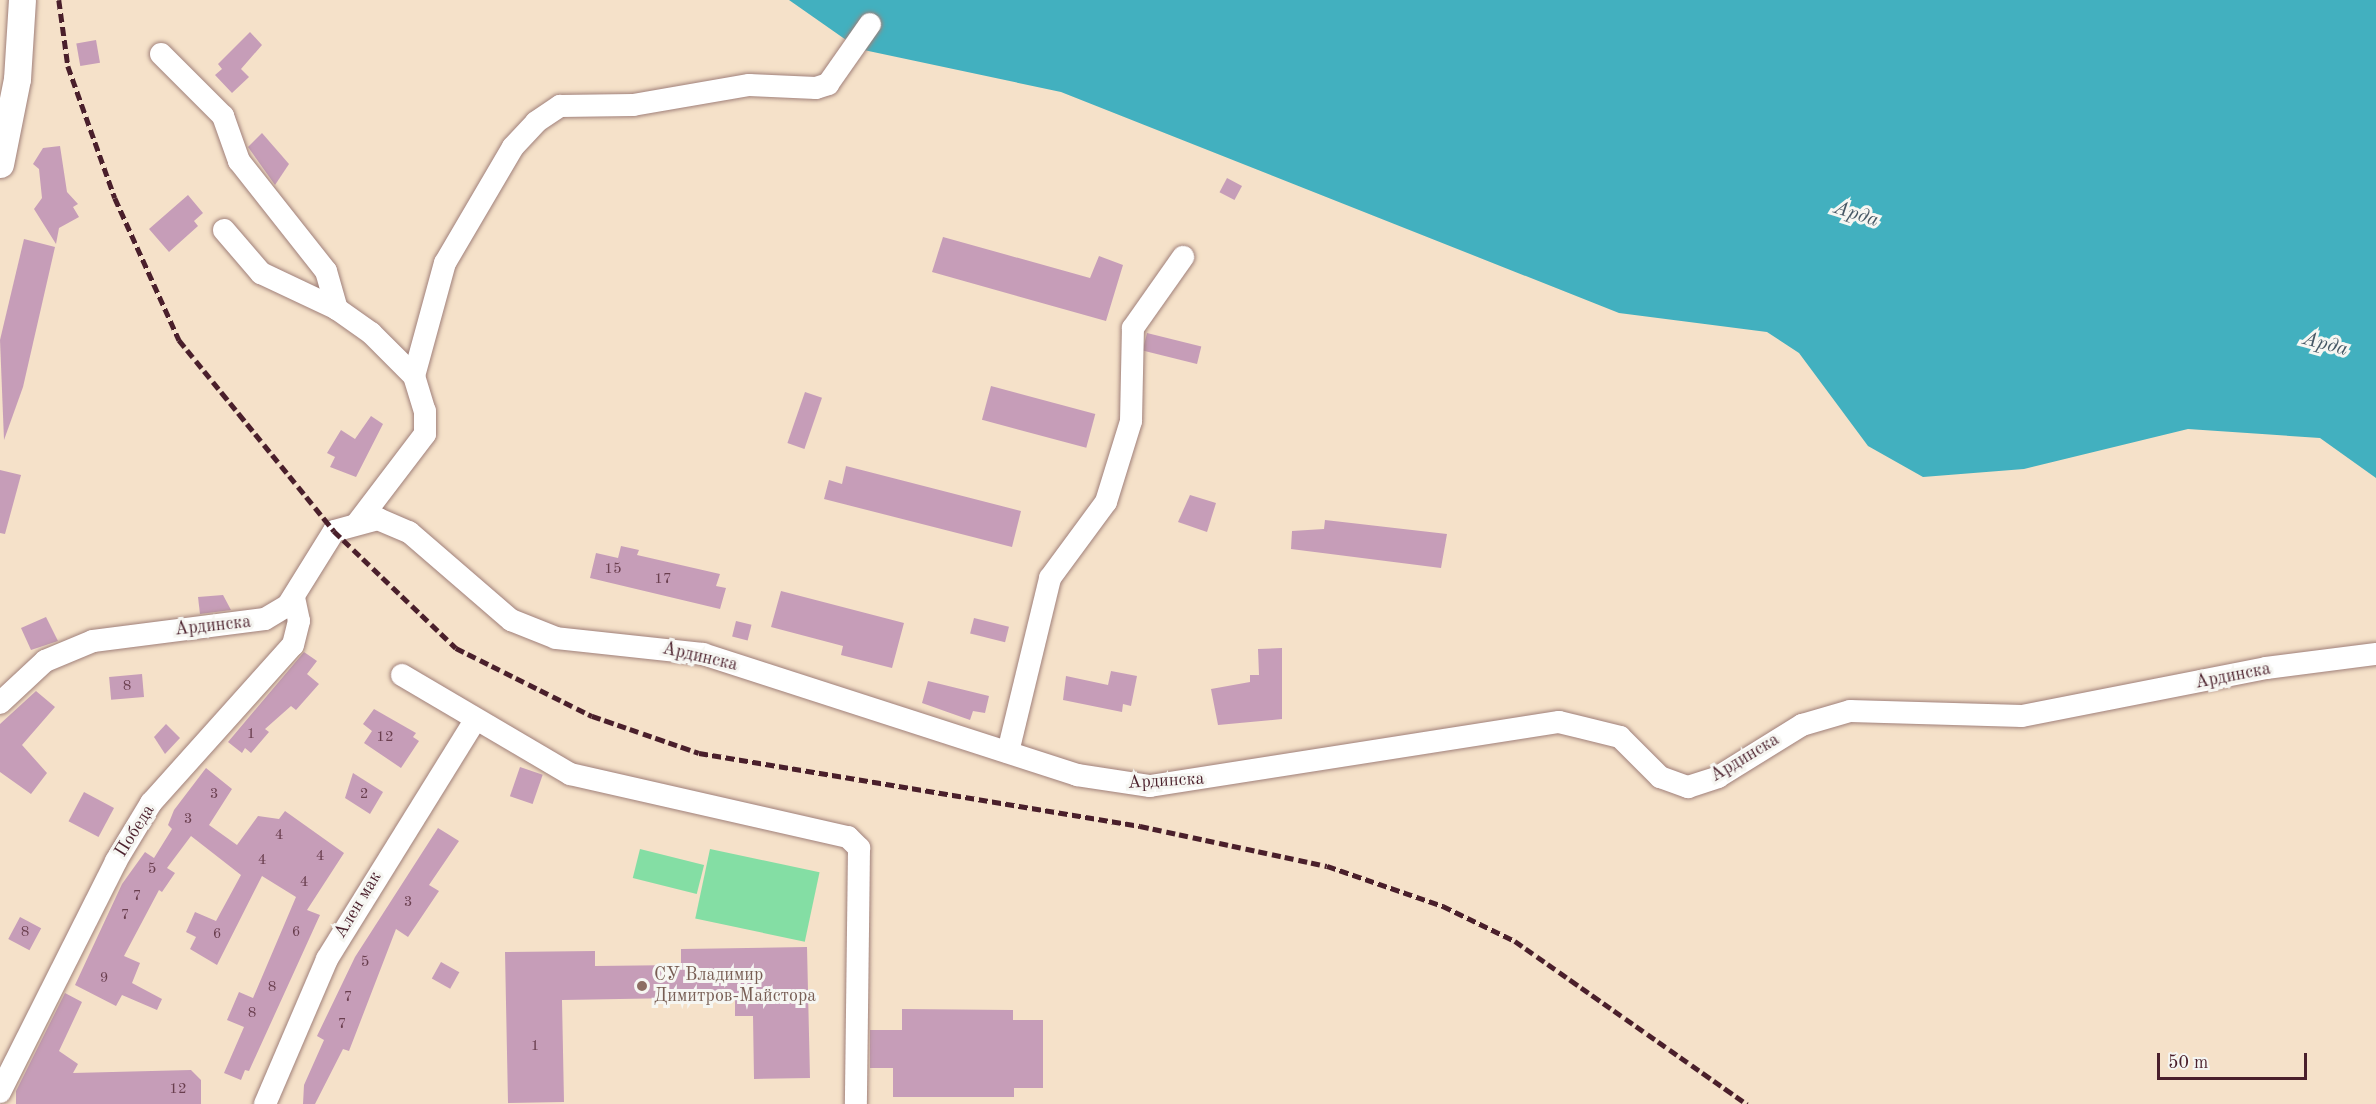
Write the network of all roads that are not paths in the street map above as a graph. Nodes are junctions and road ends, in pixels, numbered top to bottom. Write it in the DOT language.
graph roads {
  1 [pos="22,0"];
  2 [pos="870,24"];
  3 [pos="161,54"];
  4 [pos="0,164"];
  5 [pos="224,230"];
  6 [pos="1184,256"];
  7 [pos="337,309"];
  8 [pos="414,376"];
  9 [pos="358,522"];
  10 [pos="294,598"];
  11 [pos="2376,654"];
  12 [pos="402,675"];
  13 [pos="0,703"];
  14 [pos="476,719"];
  15 [pos="1008,752"];
  16 [pos="0,1092"];
  17 [pos="266,1104"];
  18 [pos="856,1104"];
  1 -- 4 [label="main road"];
  2 -- 8 [label="street"];
  3 -- 7 [label="street"];
  5 -- 7 [label="street"];
  6 -- 15 [label="street"];
  7 -- 8 [label="street"];
  8 -- 9 [label="street"];
  9 -- 10 [label="street, Ардинска"];
  9 -- 15 [label="street, Ардинска"];
  10 -- 13 [label="street, Ардинска"];
  10 -- 16 [label="street, Победа"];
  11 -- 15 [label="street, Ардинска"];
  12 -- 14 [label="street"];
  14 -- 17 [label="street, Ален мак"];
  14 -- 18 [label="street"];
}
